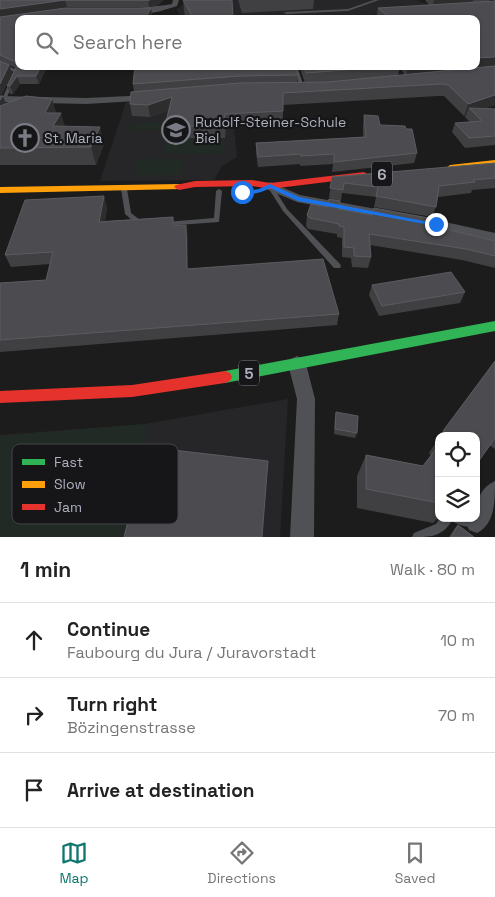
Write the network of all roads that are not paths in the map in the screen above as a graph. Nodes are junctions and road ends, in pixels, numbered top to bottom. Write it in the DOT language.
graph roads {
  1 [pos="176,0"];
  2 [pos="377,0"];
  3 [pos="120,10"];
  4 [pos="286,12"];
  5 [pos="0,63"];
  6 [pos="296,70"];
  7 [pos="303,90"];
  8 [pos="163,98"];
  9 [pos="2,99"];
  10 [pos="495,162"];
  11 [pos="440,169"];
  12 [pos="375,174"];
  13 [pos="270,186"];
  14 [pos="173,188"];
  15 [pos="124,189"];
  16 [pos="0,190"];
  17 [pos="219,192"];
  18 [pos="152,224"];
  19 [pos="161,224"];
  20 [pos="495,238"];
  21 [pos="337,266"];
  22 [pos="495,326"];
  23 [pos="297,364"];
  24 [pos="0,398"];
  25 [pos="495,492"];
  26 [pos="480,506"];
  27 [pos="444,522"];
  28 [pos="302,537"];
  29 [pos="418,537"];
  1 -- 3 [label="street"];
  2 -- 4 [label="lane"];
  5 -- 9 [label="lane"];
  6 -- 7 [label="lane"];
  8 -- 9 [label="street"];
  10 -- 11 [label="main road"];
  12 -- 13 [label="main road, 6"];
  13 -- 14 [label="main road, 6"];
  13 -- 17 [label="main road, 6"];
  13 -- 20 [label="street"];
  13 -- 21 [label="lane"];
  14 -- 15 [label="main road, 6"];
  14 -- 17 [label="main road, 6"];
  15 -- 16 [label="main road, 6"];
  15 -- 18 [label="lane"];
  17 -- 19 [label="lane"];
  22 -- 23 [label="main road, 5"];
  23 -- 24 [label="main road, 5"];
  23 -- 28 [label="street"];
  25 -- 26 [label="street"];
  27 -- 29 [label="lane"];
}
